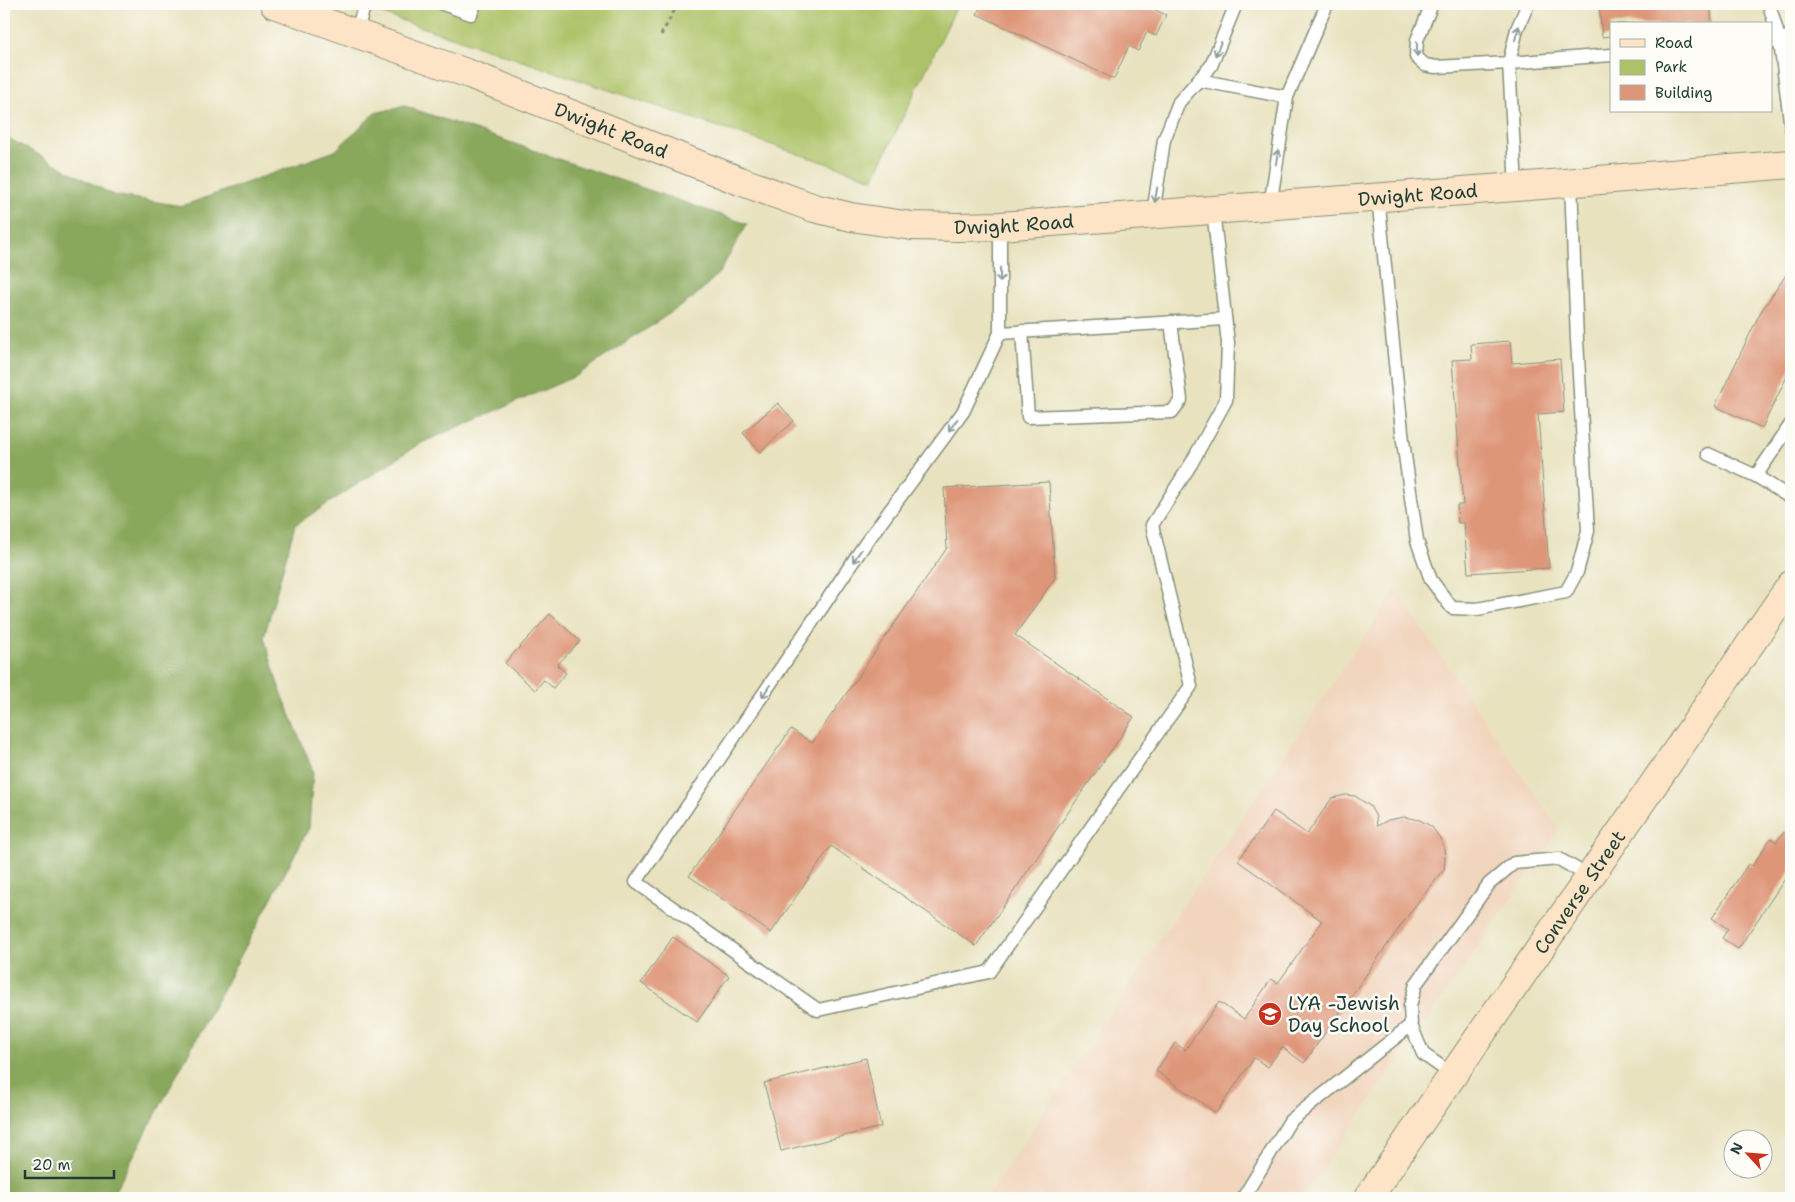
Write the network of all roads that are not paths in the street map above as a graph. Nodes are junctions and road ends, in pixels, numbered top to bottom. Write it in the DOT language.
graph roads {
  1 [pos="365,4"];
  2 [pos="443,4"];
  3 [pos="475,4"];
  4 [pos="1236,4"];
  5 [pos="1327,4"];
  6 [pos="1432,4"];
  7 [pos="1528,4"];
  8 [pos="1769,4"];
  9 [pos="287,6"];
  10 [pos="356,33"];
  11 [pos="1791,34"];
  12 [pos="1776,42"];
  13 [pos="1610,55"];
  14 [pos="1509,63"];
  15 [pos="1198,80"];
  16 [pos="1287,97"];
  17 [pos="1791,128"];
  18 [pos="1791,164"];
  19 [pos="1571,182"];
  20 [pos="1516,187"];
  21 [pos="1378,197"];
  22 [pos="1270,206"];
  23 [pos="1213,210"];
  24 [pos="1153,214"];
  25 [pos="1000,226"];
  26 [pos="1225,319"];
  27 [pos="1171,322"];
  28 [pos="1022,332"];
  29 [pos="1000,333"];
  30 [pos="1791,424"];
  31 [pos="1708,454"];
  32 [pos="1756,476"];
  33 [pos="1791,498"];
  34 [pos="1791,585"];
  35 [pos="1590,877"];
  36 [pos="1411,1025"];
  37 [pos="1453,1075"];
  38 [pos="1243,1198"];
  39 [pos="1368,1198"];
  1 -- 10 [label="lane"];
  2 -- 3 [label="lane"];
  4 -- 15 [label="lane, one-way"];
  5 -- 16 [label="lane"];
  6 -- 14 [label="lane, one-way"];
  14 -- 7 [label="lane, one-way"];
  8 -- 12 [label="lane"];
  9 -- 10 [label="main road, Dwight Road"];
  10 -- 25 [label="main road, Dwight Road"];
  11 -- 12 [label="lane"];
  12 -- 17 [label="lane"];
  13 -- 14 [label="lane"];
  14 -- 20 [label="lane"];
  15 -- 16 [label="lane"];
  15 -- 24 [label="lane, one-way"];
  22 -- 16 [label="lane, one-way"];
  18 -- 19 [label="main road, Dwight Road"];
  19 -- 20 [label="main road, Dwight Road"];
  19 -- 21 [label="lane"];
  20 -- 21 [label="main road, Dwight Road"];
  21 -- 22 [label="main road, Dwight Road"];
  22 -- 23 [label="main road, Dwight Road"];
  23 -- 24 [label="main road, Dwight Road"];
  23 -- 26 [label="lane"];
  24 -- 25 [label="main road, Dwight Road"];
  25 -- 29 [label="lane, one-way"];
  26 -- 27 [label="lane"];
  29 -- 26 [label="lane, one-way"];
  27 -- 28 [label="lane"];
  27 -- 28 [label="lane"];
  28 -- 29 [label="lane"];
  30 -- 32 [label="lane"];
  31 -- 32 [label="lane"];
  32 -- 33 [label="lane"];
  34 -- 35 [label="main road, Converse Street"];
  35 -- 36 [label="lane"];
  35 -- 37 [label="main road, Converse Street"];
  36 -- 37 [label="lane"];
  36 -- 38 [label="lane"];
  37 -- 39 [label="main road, Converse Street"];
}
